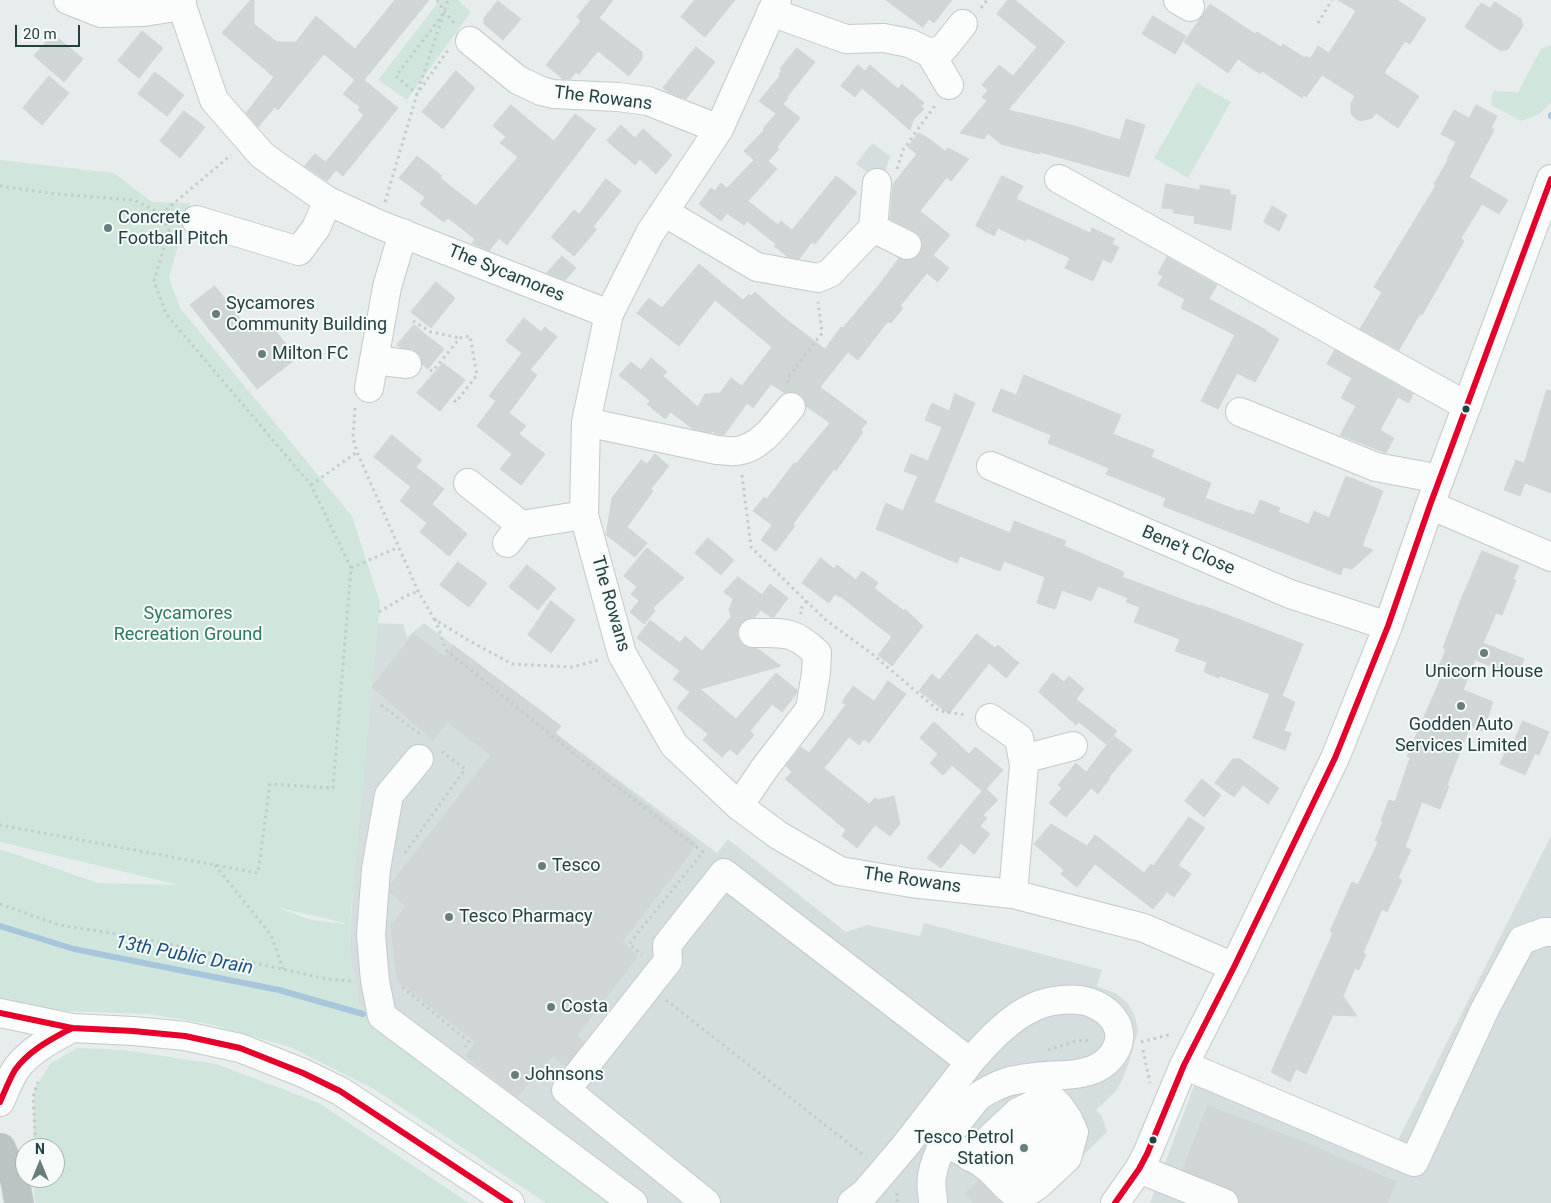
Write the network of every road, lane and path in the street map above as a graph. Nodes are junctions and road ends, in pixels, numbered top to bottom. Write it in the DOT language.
graph roads {
  1 [pos="68,0"];
  2 [pos="448,0"];
  3 [pos="1332,0"];
  4 [pos="182,3"];
  5 [pos="774,6"];
  6 [pos="444,12"];
  7 [pos="1318,22"];
  8 [pos="963,24"];
  9 [pos="460,44"];
  10 [pos="930,53"];
  11 [pos="949,85"];
  12 [pos="417,94"];
  13 [pos="718,129"];
  14 [pos="249,140"];
  15 [pos="1551,179"];
  16 [pos="886,180"];
  17 [pos="1059,180"];
  18 [pos="0,186"];
  19 [pos="328,201"];
  20 [pos="664,212"];
  21 [pos="161,214"];
  22 [pos="196,220"];
  23 [pos="391,228"];
  24 [pos="873,228"];
  25 [pos="907,245"];
  26 [pos="818,278"];
  27 [pos="609,314"];
  28 [pos="413,321"];
  29 [pos="460,338"];
  30 [pos="374,360"];
  31 [pos="407,364"];
  32 [pos="362,395"];
  33 [pos="789,396"];
  34 [pos="451,397"];
  35 [pos="1467,406"];
  36 [pos="1240,412"];
  37 [pos="586,422"];
  38 [pos="738,451"];
  39 [pos="357,452"];
  40 [pos="990,466"];
  41 [pos="1440,479"];
  42 [pos="468,483"];
  43 [pos="311,485"];
  44 [pos="1430,505"];
  45 [pos="584,515"];
  46 [pos="399,547"];
  47 [pos="1551,557"];
  48 [pos="351,568"];
  49 [pos="418,591"];
  50 [pos="806,601"];
  51 [pos="379,612"];
  52 [pos="434,619"];
  53 [pos="1388,626"];
  54 [pos="753,633"];
  55 [pos="802,640"];
  56 [pos="622,654"];
  57 [pos="990,718"];
  58 [pos="1073,746"];
  59 [pos="419,759"];
  60 [pos="1023,759"];
  61 [pos="739,806"];
  62 [pos="0,825"];
  63 [pos="214,864"];
  64 [pos="1013,894"];
  65 [pos="0,904"];
  66 [pos="1551,932"];
  67 [pos="647,960"];
  68 [pos="1234,967"];
  69 [pos="283,970"];
  70 [pos="353,982"];
  71 [pos="398,983"];
  72 [pos="665,998"];
  73 [pos="0,1013"];
  74 [pos="72,1028"];
  75 [pos="1176,1033"];
  76 [pos="1141,1042"];
  77 [pos="464,1048"];
  78 [pos="983,1054"];
  79 [pos="1184,1065"];
  80 [pos="42,1076"];
  81 [pos="1054,1100"];
  82 [pos="0,1102"];
  83 [pos="35,1138"];
  84 [pos="944,1141"];
  85 [pos="0,1150"];
  86 [pos="870,1160"];
  87 [pos="1140,1168"];
  88 [pos="988,1170"];
  89 [pos="19,1203"];
  90 [pos="510,1203"];
  91 [pos="633,1203"];
  92 [pos="706,1203"];
  93 [pos="852,1203"];
  94 [pos="933,1203"];
  95 [pos="1115,1203"];
  96 [pos="1224,1203"];
  1 -- 4 [label="street, The Sycamores"];
  2 -- 6 [label="path"];
  3 -- 7 [label="path"];
  4 -- 14 [label="street, The Sycamores"];
  5 -- 10 [label="street, The Rowans"];
  5 -- 13 [label="street, The Rowans"];
  6 -- 12 [label="path"];
  6 -- 12 [label="path"];
  8 -- 10 [label="street"];
  9 -- 12 [label="path"];
  9 -- 13 [label="street, The Rowans"];
  10 -- 11 [label="street"];
  11 -- 16 [label="path"];
  12 -- 23 [label="path"];
  13 -- 20 [label="street, The Rowans"];
  14 -- 19 [label="street, The Sycamores"];
  14 -- 21 [label="path"];
  15 -- 35 [label="street"];
  16 -- 24 [label="street"];
  17 -- 35 [label="street"];
  18 -- 21 [label="path"];
  19 -- 22 [label="street"];
  19 -- 23 [label="street, The Sycamores"];
  20 -- 26 [label="street"];
  20 -- 27 [label="street, The Rowans"];
  21 -- 43 [label="path"];
  23 -- 27 [label="street, The Sycamores"];
  23 -- 30 [label="street"];
  24 -- 25 [label="street"];
  24 -- 26 [label="street"];
  26 -- 33 [label="path"];
  27 -- 37 [label="street, The Rowans"];
  28 -- 29 [label="path"];
  29 -- 31 [label="path"];
  29 -- 34 [label="path"];
  30 -- 31 [label="street"];
  30 -- 32 [label="street"];
  32 -- 39 [label="path"];
  33 -- 38 [label="street"];
  35 -- 41 [label="street"];
  36 -- 41 [label="street"];
  37 -- 38 [label="street"];
  37 -- 45 [label="street, The Rowans"];
  38 -- 50 [label="path"];
  39 -- 43 [label="path"];
  39 -- 46 [label="path"];
  40 -- 53 [label="street, Bene't Close"];
  41 -- 44 [label="street"];
  42 -- 45 [label="street"];
  43 -- 48 [label="path"];
  44 -- 47 [label="street"];
  44 -- 53 [label="street"];
  45 -- 56 [label="street, The Rowans"];
  46 -- 48 [label="path"];
  46 -- 49 [label="path"];
  48 -- 63 [label="path"];
  49 -- 51 [label="path"];
  49 -- 52 [label="path"];
  50 -- 55 [label="path"];
  50 -- 57 [label="path"];
  52 -- 56 [label="path"];
  52 -- 67 [label="path"];
  53 -- 68 [label="street"];
  54 -- 55 [label="street"];
  55 -- 61 [label="street"];
  56 -- 61 [label="street, The Rowans"];
  57 -- 60 [label="street"];
  58 -- 60 [label="street"];
  59 -- 91 [label="street"];
  60 -- 64 [label="street"];
  61 -- 64 [label="street, The Rowans"];
  62 -- 63 [label="path"];
  63 -- 69 [label="path"];
  64 -- 68 [label="street, The Rowans"];
  65 -- 69 [label="path"];
  66 -- 79 [label="street"];
  68 -- 79 [label="street"];
  69 -- 70 [label="path"];
  71 -- 77 [label="path"];
  72 -- 86 [label="path"];
  73 -- 74 [label="street"];
  74 -- 82 [label="street"];
  74 -- 90 [label="street"];
  75 -- 76 [label="path"];
  78 -- 81 [label="street"];
  78 -- 92 [label="street"];
  78 -- 93 [label="street"];
  79 -- 87 [label="street"];
  80 -- 83 [label="path"];
  81 -- 84 [label="street"];
  81 -- 88 [label="street"];
  81 -- 88 [label="street"];
  84 -- 88 [label="street"];
  84 -- 94 [label="street"];
  85 -- 89 [label="highway"];
  87 -- 95 [label="street"];
  87 -- 96 [label="street"];
}
